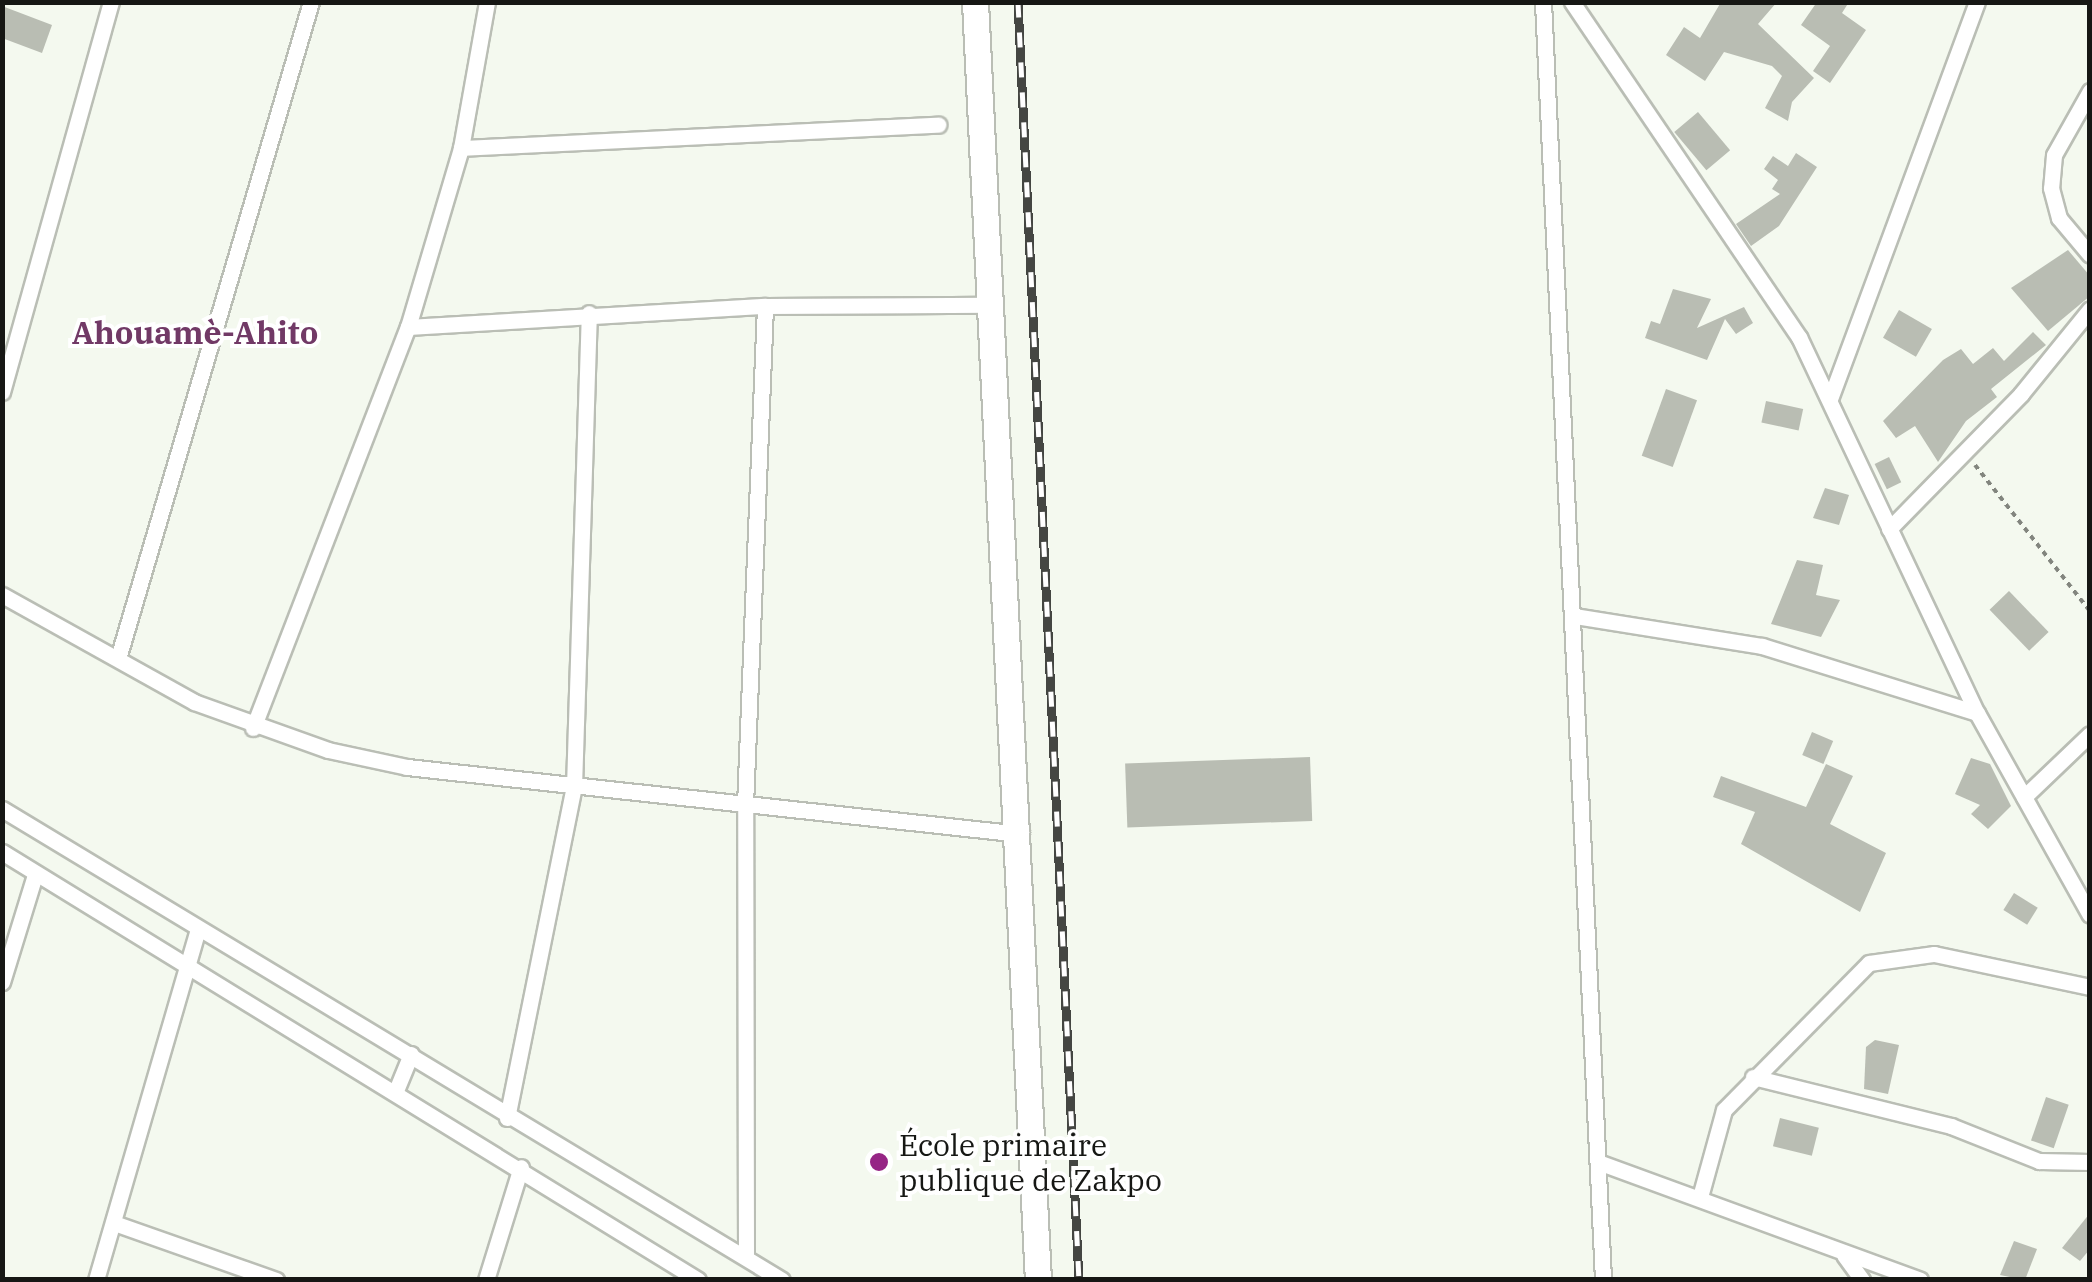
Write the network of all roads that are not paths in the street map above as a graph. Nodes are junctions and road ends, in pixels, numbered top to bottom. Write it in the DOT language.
graph roads {
  1 [pos="111,2"];
  2 [pos="311,2"];
  3 [pos="487,2"];
  4 [pos="975,2"];
  5 [pos="1543,2"];
  6 [pos="1977,2"];
  7 [pos="1574,4"];
  8 [pos="2090,91"];
  9 [pos="938,125"];
  10 [pos="461,148"];
  11 [pos="2090,255"];
  12 [pos="990,305"];
  13 [pos="765,306"];
  14 [pos="2090,310"];
  15 [pos="588,314"];
  16 [pos="408,327"];
  17 [pos="2,392"];
  18 [pos="1830,400"];
  19 [pos="1889,529"];
  20 [pos="2,596"];
  21 [pos="1575,616"];
  22 [pos="119,655"];
  23 [pos="1977,713"];
  24 [pos="254,728"];
  25 [pos="2090,734"];
  26 [pos="574,787"];
  27 [pos="2024,797"];
  28 [pos="745,806"];
  29 [pos="2,809"];
  30 [pos="1021,834"];
  31 [pos="2,852"];
  32 [pos="35,875"];
  33 [pos="2090,915"];
  34 [pos="198,930"];
  35 [pos="187,970"];
  36 [pos="2,982"];
  37 [pos="2090,986"];
  38 [pos="411,1054"];
  39 [pos="1753,1078"];
  40 [pos="395,1093"];
  41 [pos="506,1118"];
  42 [pos="1598,1162"];
  43 [pos="2090,1162"];
  44 [pos="521,1167"];
  45 [pos="1700,1197"];
  46 [pos="114,1223"];
  47 [pos="1841,1252"];
  48 [pos="746,1257"];
  49 [pos="96,1280"];
  50 [pos="276,1280"];
  51 [pos="486,1280"];
  52 [pos="698,1280"];
  53 [pos="782,1280"];
  54 [pos="1038,1280"];
  55 [pos="1603,1280"];
  56 [pos="1862,1280"];
  57 [pos="1920,1280"];
  1 -- 17 [label="street"];
  2 -- 22 [label="street"];
  3 -- 10 [label="street"];
  4 -- 12 [label="highway"];
  5 -- 21 [label="street"];
  6 -- 18 [label="street"];
  7 -- 18 [label="street"];
  8 -- 11 [label="street"];
  9 -- 10 [label="street"];
  10 -- 16 [label="street"];
  12 -- 13 [label="street"];
  12 -- 30 [label="highway"];
  13 -- 15 [label="street"];
  13 -- 28 [label="street"];
  14 -- 19 [label="street"];
  15 -- 16 [label="street"];
  15 -- 26 [label="street"];
  16 -- 24 [label="street"];
  18 -- 19 [label="street"];
  19 -- 23 [label="street"];
  20 -- 22 [label="street"];
  21 -- 23 [label="street"];
  21 -- 42 [label="street"];
  22 -- 24 [label="street"];
  23 -- 27 [label="street"];
  24 -- 26 [label="street"];
  25 -- 27 [label="street"];
  26 -- 28 [label="street"];
  26 -- 41 [label="street"];
  27 -- 33 [label="street"];
  28 -- 30 [label="street"];
  28 -- 48 [label="street"];
  29 -- 34 [label="street"];
  30 -- 54 [label="highway"];
  31 -- 32 [label="street"];
  32 -- 35 [label="street"];
  32 -- 36 [label="street"];
  34 -- 35 [label="street"];
  34 -- 38 [label="street"];
  35 -- 40 [label="street"];
  35 -- 46 [label="street"];
  37 -- 39 [label="street"];
  38 -- 40 [label="street"];
  38 -- 41 [label="street"];
  39 -- 43 [label="street"];
  39 -- 45 [label="street"];
  40 -- 44 [label="street"];
  41 -- 48 [label="street"];
  42 -- 45 [label="street"];
  42 -- 55 [label="street"];
  44 -- 51 [label="street"];
  44 -- 52 [label="street"];
  45 -- 47 [label="street"];
  46 -- 49 [label="street"];
  46 -- 50 [label="street"];
  47 -- 56 [label="street"];
  47 -- 57 [label="street"];
  48 -- 53 [label="street"];
}
